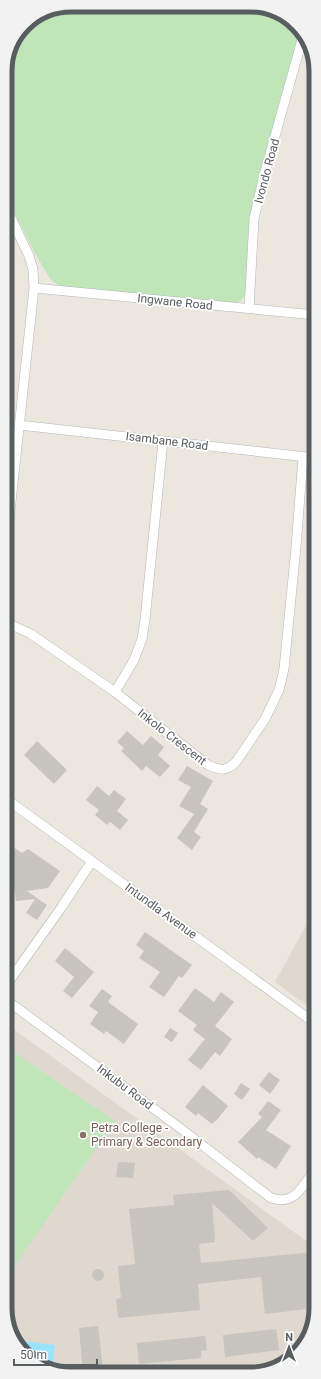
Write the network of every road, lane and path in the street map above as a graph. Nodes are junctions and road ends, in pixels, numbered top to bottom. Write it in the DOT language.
graph roads {
  1 [pos="301,43"];
  2 [pos="12,220"];
  3 [pos="34,288"];
  4 [pos="249,309"];
  5 [pos="309,314"];
  6 [pos="19,425"];
  7 [pos="163,441"];
  8 [pos="303,457"];
  9 [pos="309,457"];
  10 [pos="12,480"];
  11 [pos="12,625"];
  12 [pos="115,692"];
  13 [pos="12,803"];
  14 [pos="92,861"];
  15 [pos="12,979"];
  16 [pos="12,1003"];
  17 [pos="309,1019"];
  18 [pos="309,1177"];
  1 -- 4 [label="street, Ivondo Road"];
  2 -- 3 [label="street"];
  3 -- 4 [label="street, Ingwane Road"];
  3 -- 6 [label="street"];
  4 -- 5 [label="street, Ingwane Road"];
  6 -- 7 [label="street, Isambane Road"];
  6 -- 10 [label="street"];
  7 -- 8 [label="street, Isambane Road"];
  7 -- 12 [label="street"];
  8 -- 9 [label="street, Isambane Road"];
  8 -- 12 [label="street, Inkolo Crescent"];
  11 -- 12 [label="street, Inkolo Crescent"];
  13 -- 14 [label="street, Intundla Avenue"];
  14 -- 15 [label="street"];
  14 -- 17 [label="street, Intundla Avenue"];
  16 -- 18 [label="street, Inkubu Road"];
}
